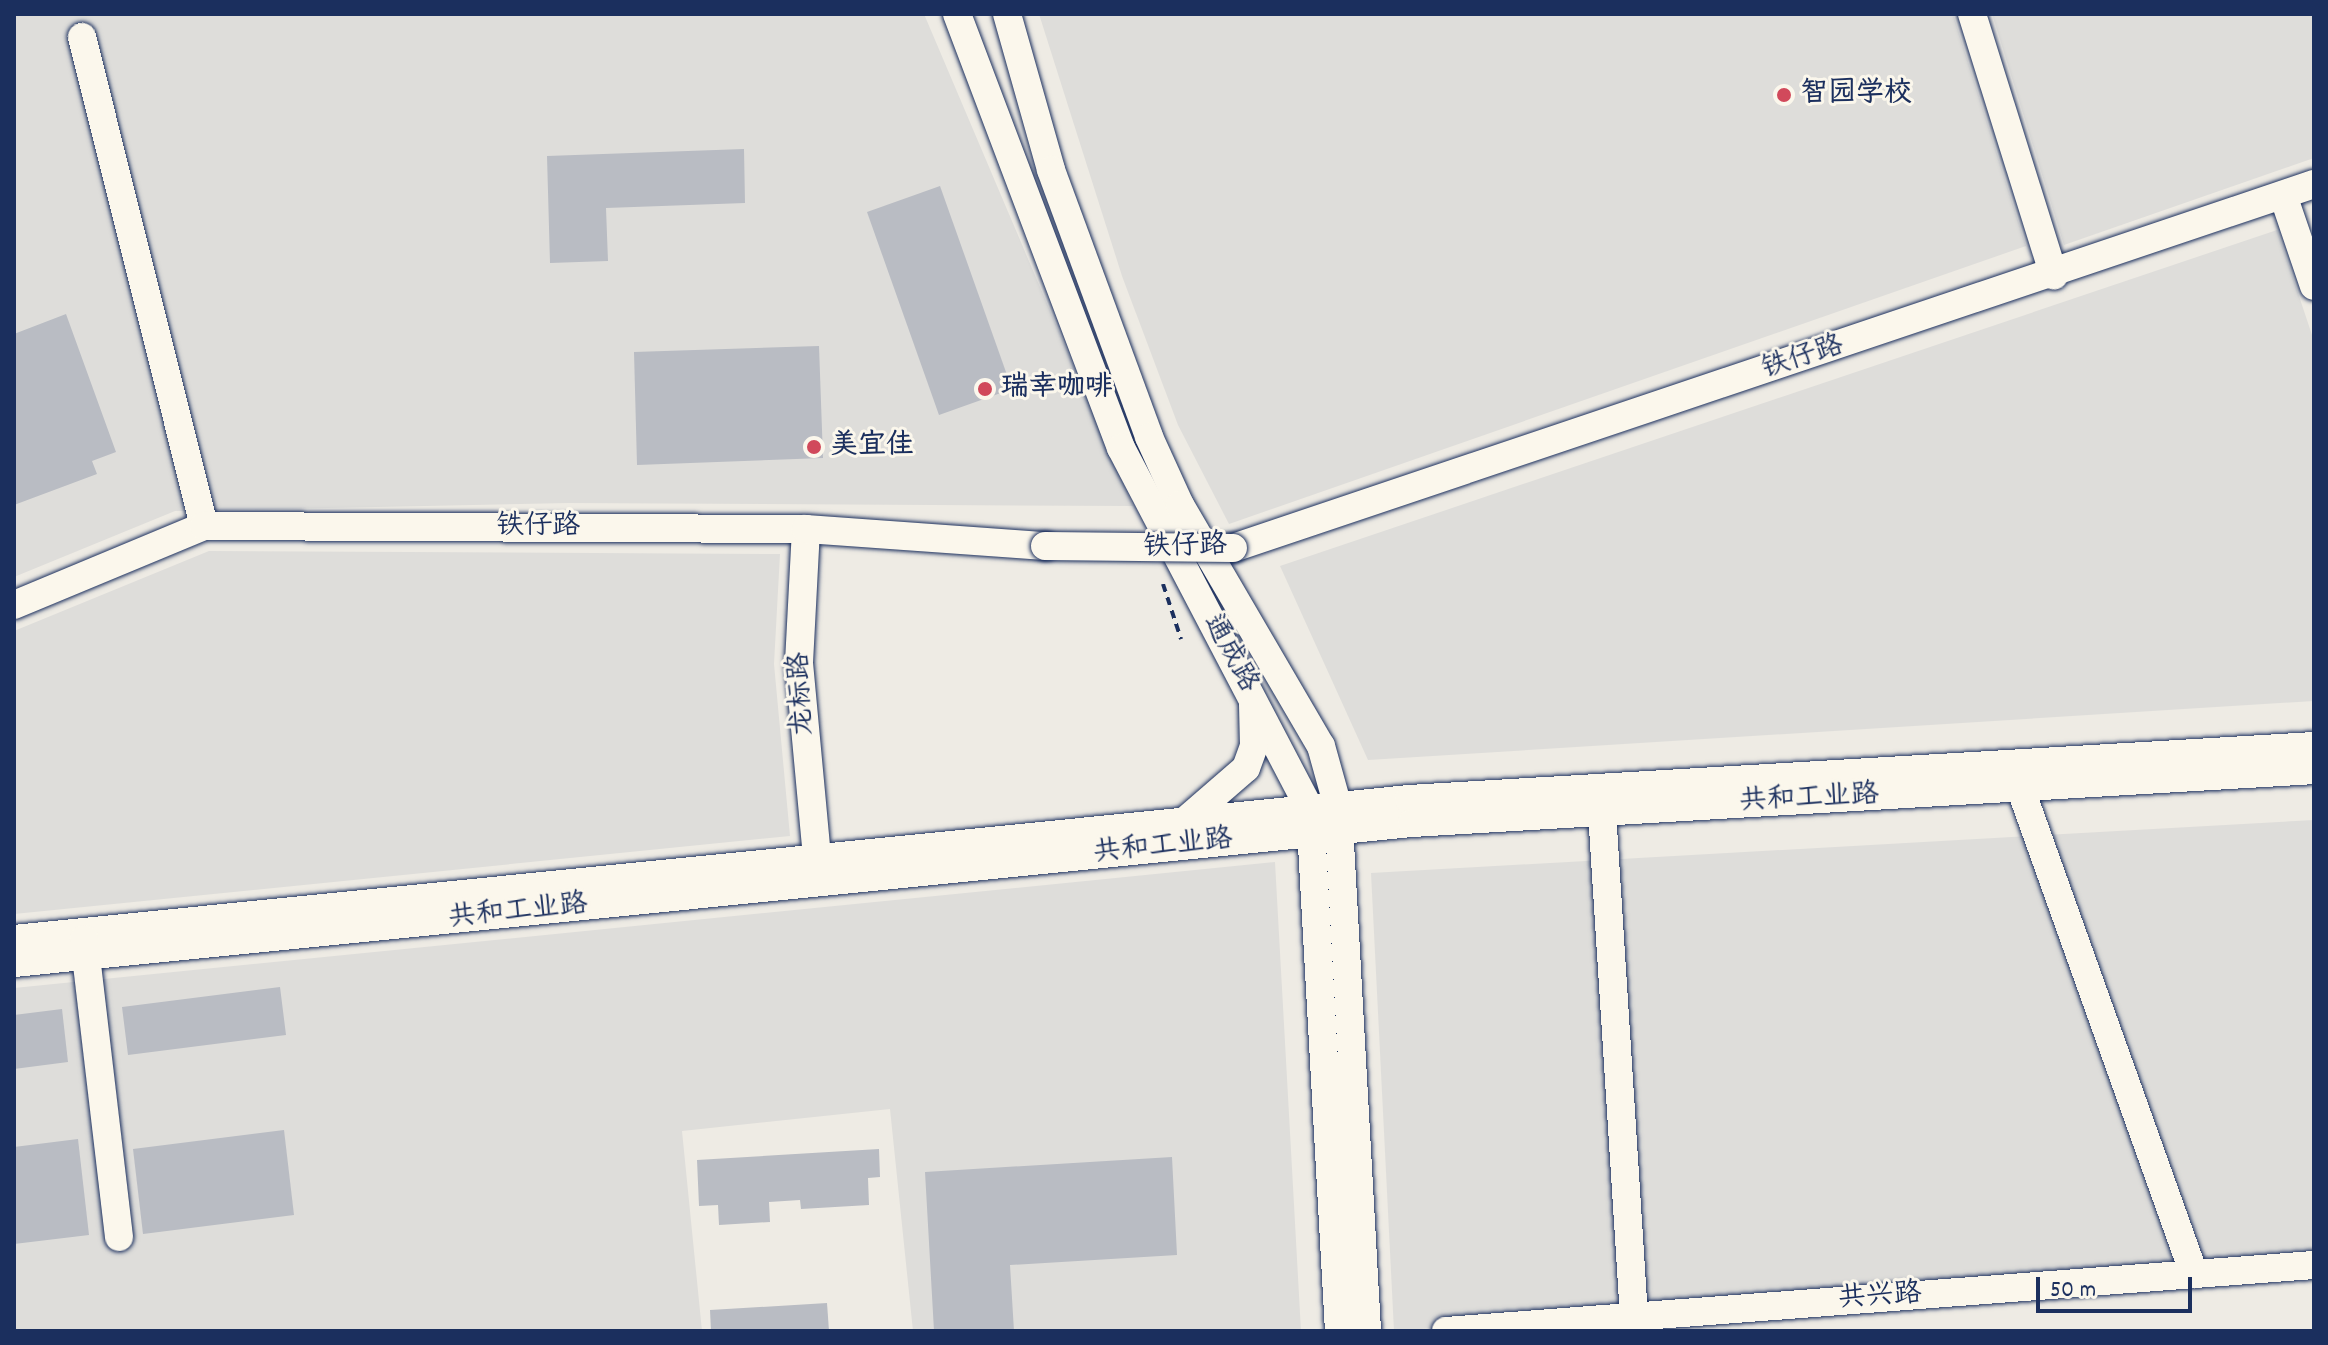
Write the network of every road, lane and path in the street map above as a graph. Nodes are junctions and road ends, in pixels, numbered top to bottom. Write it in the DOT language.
graph roads {
  1 [pos="957,14"];
  2 [pos="1007,14"];
  3 [pos="1972,14"];
  4 [pos="82,37"];
  5 [pos="2314,184"];
  6 [pos="2283,195"];
  7 [pos="2054,275"];
  8 [pos="2314,286"];
  9 [pos="204,526"];
  10 [pos="806,529"];
  11 [pos="1152,551"];
  12 [pos="14,605"];
  13 [pos="1181,639"];
  14 [pos="1250,691"];
  15 [pos="2314,746"];
  16 [pos="2314,770"];
  17 [pos="2020,787"];
  18 [pos="1602,812"];
  19 [pos="1324,820"];
  20 [pos="1182,822"];
  21 [pos="817,858"];
  22 [pos="14,939"];
  23 [pos="84,944"];
  24 [pos="14,963"];
  25 [pos="119,1237"];
  26 [pos="2314,1265"];
  27 [pos="2194,1274"];
  28 [pos="1634,1317"];
  29 [pos="1339,1331"];
  30 [pos="1367,1331"];
  31 [pos="1446,1331"];
  1 -- 14 [label="street, 通成路"];
  2 -- 19 [label="street, 通成路"];
  3 -- 7 [label="street"];
  4 -- 9 [label="street"];
  5 -- 6 [label="street, 铁仔路"];
  6 -- 7 [label="street, 铁仔路"];
  6 -- 8 [label="street"];
  7 -- 11 [label="street, 铁仔路, bridge"];
  9 -- 10 [label="street, 铁仔路"];
  9 -- 12 [label="street, 铁仔路"];
  10 -- 11 [label="street, 铁仔路, bridge"];
  10 -- 21 [label="street, 龙标路"];
  11 -- 13 [label="path"];
  14 -- 19 [label="street, 通成路"];
  14 -- 20 [label="street"];
  15 -- 19 [label="street, 共和工业路"];
  16 -- 17 [label="street, 共和工业路"];
  17 -- 18 [label="street, 共和工业路"];
  17 -- 27 [label="street"];
  18 -- 19 [label="street, 共和工业路"];
  18 -- 28 [label="street"];
  19 -- 20 [label="street, 共和工业路"];
  19 -- 23 [label="street, 共和工业路"];
  19 -- 29 [label="street, 通成路"];
  19 -- 30 [label="street, 通成路"];
  20 -- 21 [label="street, 共和工业路"];
  21 -- 23 [label="street, 共和工业路"];
  22 -- 23 [label="street, 共和工业路"];
  23 -- 24 [label="street, 共和工业路"];
  23 -- 25 [label="street"];
  26 -- 27 [label="street, 共兴路"];
  27 -- 28 [label="street, 共兴路"];
  28 -- 31 [label="street, 共兴路"];
}
